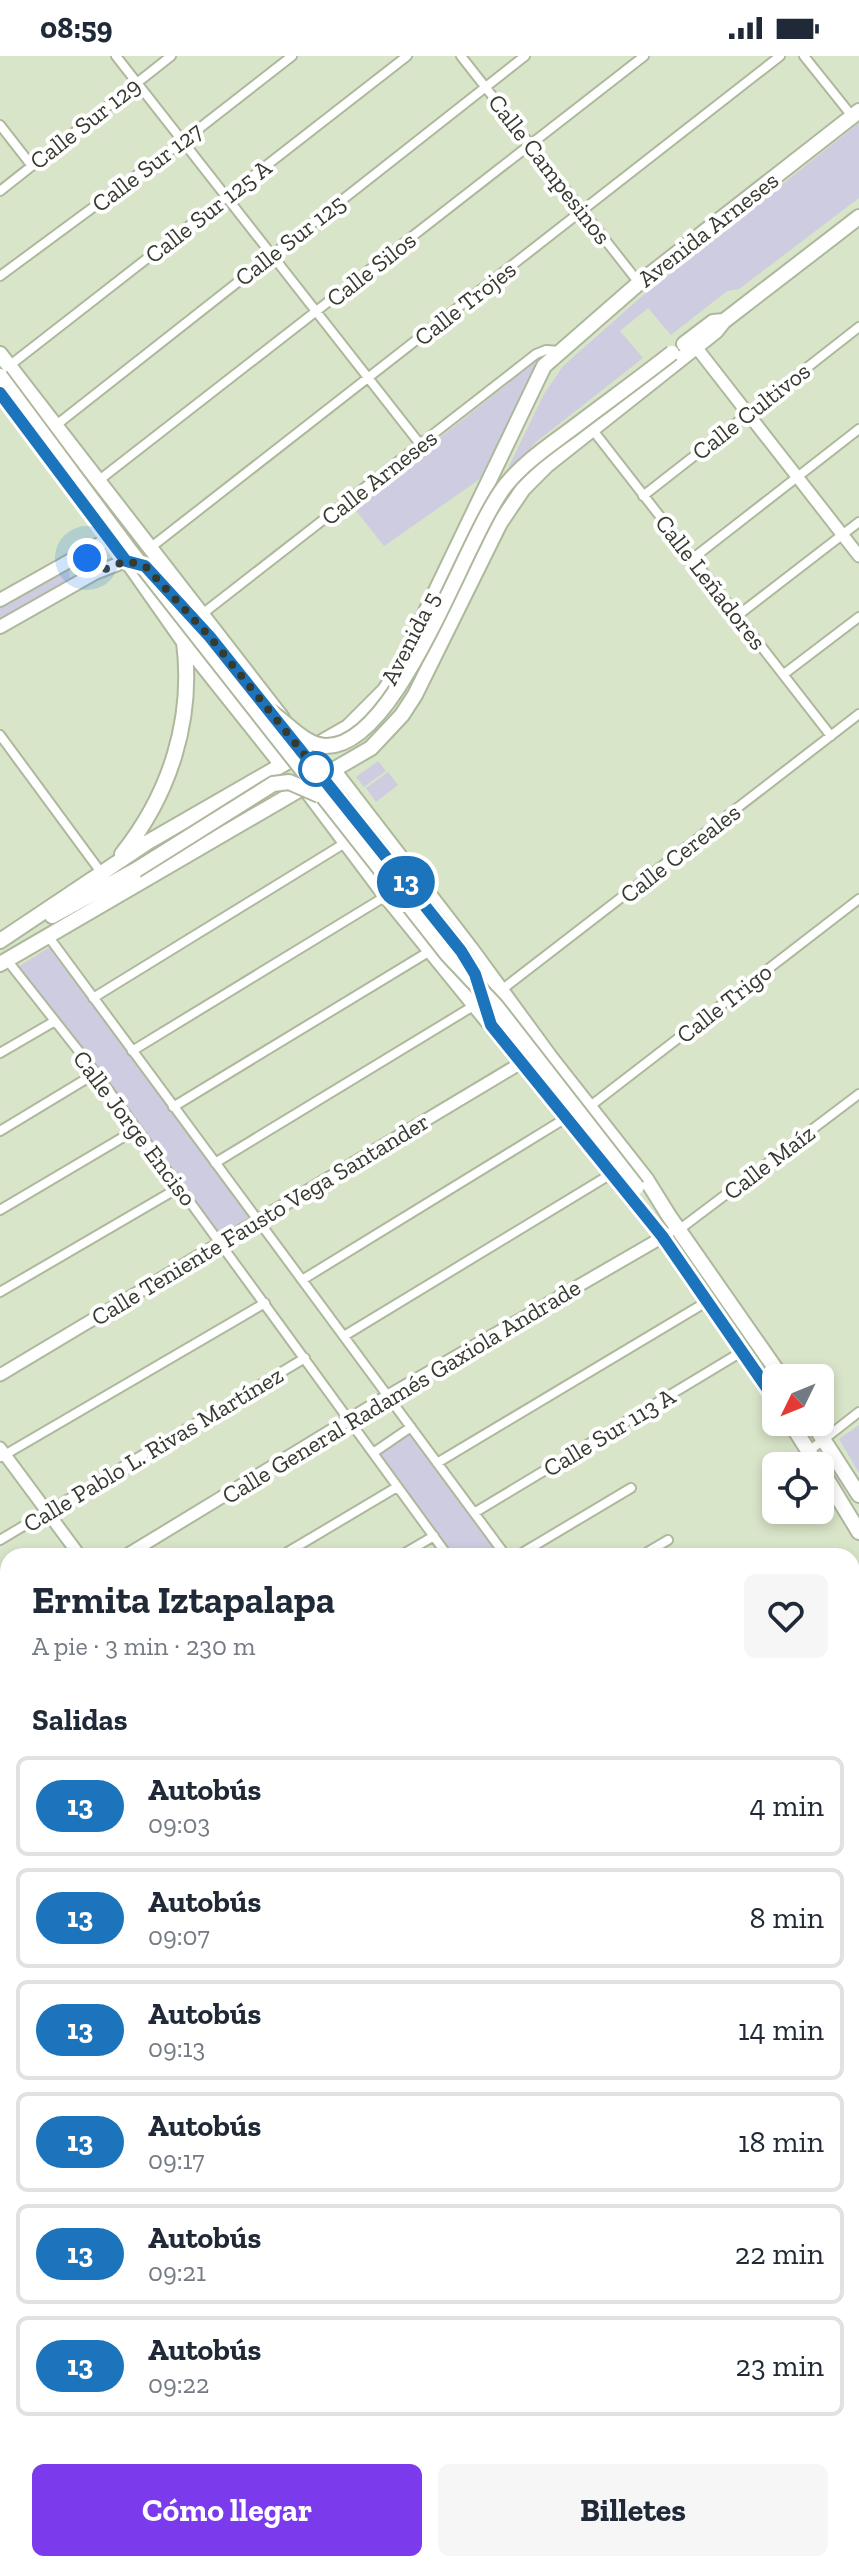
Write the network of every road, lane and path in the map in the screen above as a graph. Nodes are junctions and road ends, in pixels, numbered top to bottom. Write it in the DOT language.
graph roads {
  1 [pos="116,56"];
  2 [pos="171,56"];
  3 [pos="292,56"];
  4 [pos="407,56"];
  5 [pos="461,56"];
  6 [pos="525,56"];
  7 [pos="644,56"];
  8 [pos="780,56"];
  9 [pos="804,56"];
  10 [pos="136,83"];
  11 [pos="485,87"];
  12 [pos="856,113"];
  13 [pos="0,125"];
  14 [pos="183,141"];
  15 [pos="531,145"];
  16 [pos="32,166"];
  17 [pos="0,191"];
  18 [pos="226,197"];
  19 [pos="583,211"];
  20 [pos="859,217"];
  21 [pos="271,254"];
  22 [pos="0,276"];
  23 [pos="639,283"];
  24 [pos="316,312"];
  25 [pos="724,321"];
  26 [pos="859,327"];
  27 [pos="696,347"];
  28 [pos="561,351"];
  29 [pos="3,365"];
  30 [pos="368,379"];
  31 [pos="0,393"];
  32 [pos="748,413"];
  33 [pos="55,426"];
  34 [pos="592,429"];
  35 [pos="859,429"];
  36 [pos="420,444"];
  37 [pos="798,477"];
  38 [pos="98,481"];
  39 [pos="643,496"];
  40 [pos="859,522"];
  41 [pos="842,535"];
  42 [pos="110,538"];
  43 [pos="149,549"];
  44 [pos="84,555"];
  45 [pos="859,556"];
  46 [pos="692,559"];
  47 [pos="126,561"];
  48 [pos="95,573"];
  49 [pos="0,600"];
  50 [pos="201,615"];
  51 [pos="737,616"];
  52 [pos="859,617"];
  53 [pos="0,627"];
  54 [pos="184,642"];
  55 [pos="784,674"];
  56 [pos="260,692"];
  57 [pos="238,711"];
  58 [pos="269,711"];
  59 [pos="859,714"];
  60 [pos="0,735"];
  61 [pos="831,736"];
  62 [pos="307,750"];
  63 [pos="282,765"];
  64 [pos="334,771"];
  65 [pos="305,788"];
  66 [pos="332,806"];
  67 [pos="361,808"];
  68 [pos="341,837"];
  69 [pos="104,874"];
  70 [pos="386,896"];
  71 [pos="859,899"];
  72 [pos="32,922"];
  73 [pos="47,935"];
  74 [pos="0,941"];
  75 [pos="430,951"];
  76 [pos="3,962"];
  77 [pos="500,991"];
  78 [pos="93,998"];
  79 [pos="475,1005"];
  80 [pos="55,1021"];
  81 [pos="491,1025"];
  82 [pos="132,1051"];
  83 [pos="0,1053"];
  84 [pos="521,1063"];
  85 [pos="96,1073"];
  86 [pos="859,1094"];
  87 [pos="173,1107"];
  88 [pos="589,1107"];
  89 [pos="566,1118"];
  90 [pos="137,1129"];
  91 [pos="0,1131"];
  92 [pos="215,1163"];
  93 [pos="611,1174"];
  94 [pos="180,1187"];
  95 [pos="0,1210"];
  96 [pos="669,1216"];
  97 [pos="256,1220"];
  98 [pos="680,1229"];
  99 [pos="662,1236"];
  100 [pos="220,1243"];
  101 [pos="302,1280"];
  102 [pos="0,1292"];
  103 [pos="708,1301"];
  104 [pos="265,1303"];
  105 [pos="344,1336"];
  106 [pos="743,1351"];
  107 [pos="305,1358"];
  108 [pos="772,1364"];
  109 [pos="0,1375"];
  110 [pos="762,1380"];
  111 [pos="388,1396"];
  112 [pos="859,1412"];
  113 [pos="350,1420"];
  114 [pos="411,1427"];
  115 [pos="799,1436"];
  116 [pos="822,1436"];
  117 [pos="824,1439"];
  118 [pos="809,1451"];
  119 [pos="1,1453"];
  120 [pos="373,1453"];
  121 [pos="437,1463"];
  122 [pos="850,1480"];
  123 [pos="397,1487"];
  124 [pos="631,1488"];
  125 [pos="834,1488"];
  126 [pos="834,1491"];
  127 [pos="859,1495"];
  128 [pos="47,1511"];
  129 [pos="474,1513"];
  130 [pos="859,1532"];
  131 [pos="434,1536"];
  132 [pos="0,1540"];
  133 [pos="668,1540"];
  134 [pos="74,1548"];
  135 [pos="138,1548"];
  136 [pos="294,1548"];
  137 [pos="414,1548"];
  138 [pos="442,1548"];
  139 [pos="500,1548"];
  140 [pos="530,1548"];
  141 [pos="654,1548"];
  1 -- 10 [label="street"];
  2 -- 10 [label="street, Calle Sur 129"];
  3 -- 14 [label="street, Calle Sur 127"];
  4 -- 18 [label="street, Calle Sur 125 A"];
  5 -- 11 [label="street, Calle Campesinos"];
  6 -- 11 [label="street, Calle Sur 125"];
  7 -- 15 [label="street, Calle Silos"];
  8 -- 19 [label="street, Calle Trojes"];
  9 -- 12 [label="street"];
  10 -- 14 [label="street"];
  10 -- 16 [label="street, Calle Sur 129"];
  11 -- 15 [label="street, Calle Campesinos"];
  11 -- 21 [label="street, Calle Sur 125"];
  12 -- 23 [label="main road, Avenida Arneses"];
  13 -- 16 [label="street"];
  14 -- 18 [label="street"];
  14 -- 22 [label="street, Calle Sur 127"];
  15 -- 19 [label="street, Calle Campesinos"];
  15 -- 24 [label="street, Calle Silos"];
  16 -- 17 [label="street, Calle Sur 129"];
  18 -- 21 [label="street"];
  18 -- 29 [label="street, Calle Sur 125 A"];
  19 -- 23 [label="street, Calle Campesinos"];
  19 -- 30 [label="street, Calle Trojes"];
  20 -- 25 [label="main road"];
  21 -- 24 [label="street"];
  21 -- 33 [label="street, Calle Sur 125"];
  23 -- 28 [label="main road, Avenida Arneses"];
  24 -- 30 [label="street"];
  24 -- 38 [label="street, Calle Silos"];
  25 -- 27 [label="main road"];
  25 -- 58 [label="main road, bridge"];
  26 -- 32 [label="street, Calle Cultivos"];
  27 -- 32 [label="street"];
  27 -- 34 [label="main road"];
  28 -- 36 [label="street, Calle Arneses"];
  28 -- 62 [label="main road, Avenida 5"];
  29 -- 33 [label="main road"];
  29 -- 66 [label="main road, bridge"];
  30 -- 36 [label="street"];
  30 -- 43 [label="street, Calle Trojes"];
  31 -- 42 [label="main road"];
  32 -- 37 [label="street"];
  32 -- 39 [label="street, Calle Cultivos"];
  33 -- 38 [label="main road"];
  34 -- 39 [label="street, Calle Leñadores"];
  34 -- 64 [label="main road, Avenida 5"];
  35 -- 37 [label="street"];
  36 -- 50 [label="street, Calle Arneses"];
  37 -- 41 [label="street"];
  37 -- 46 [label="street"];
  38 -- 43 [label="main road"];
  39 -- 46 [label="street, Calle Leñadores"];
  40 -- 41 [label="street"];
  41 -- 45 [label="street"];
  41 -- 51 [label="street"];
  42 -- 44 [label="main road"];
  42 -- 47 [label="main road"];
  43 -- 50 [label="main road"];
  44 -- 48 [label="main road"];
  44 -- 49 [label="main road"];
  46 -- 51 [label="street, Calle Leñadores"];
  47 -- 48 [label="main road"];
  47 -- 54 [label="main road"];
  47 -- 58 [label="main road"];
  48 -- 53 [label="main road"];
  50 -- 56 [label="main road"];
  51 -- 55 [label="street, Calle Leñadores"];
  52 -- 55 [label="street"];
  54 -- 57 [label="main road"];
  54 -- 69 [label="main road"];
  55 -- 61 [label="street, Calle Leñadores"];
  56 -- 57 [label="main road"];
  56 -- 62 [label="main road"];
  57 -- 63 [label="main road"];
  58 -- 81 [label="main road, bridge"];
  59 -- 61 [label="street, Calle Cereales"];
  60 -- 69 [label="street"];
  61 -- 77 [label="street, Calle Cereales"];
  62 -- 63 [label="main road, Avenida 5"];
  63 -- 69 [label="main road, Avenida 5"];
  64 -- 65 [label="main road, Avenida 5"];
  64 -- 67 [label="main road"];
  65 -- 68 [label="main road"];
  65 -- 73 [label="main road, Avenida 5"];
  66 -- 72 [label="main road, bridge"];
  66 -- 96 [label="main road, bridge"];
  67 -- 68 [label="main road"];
  67 -- 77 [label="main road"];
  68 -- 70 [label="main road"];
  68 -- 78 [label="street"];
  69 -- 72 [label="main road, Avenida 5"];
  70 -- 75 [label="main road"];
  70 -- 82 [label="street"];
  71 -- 88 [label="street, Calle Trigo"];
  72 -- 74 [label="main road, Avenida 5"];
  73 -- 76 [label="main road, Avenida 5"];
  73 -- 78 [label="street, Calle Jorge Enciso"];
  75 -- 79 [label="main road"];
  75 -- 87 [label="street"];
  76 -- 80 [label="street, Calle Jorge Enciso"];
  77 -- 88 [label="main road"];
  78 -- 82 [label="street, Calle Jorge Enciso"];
  79 -- 81 [label="main road"];
  79 -- 92 [label="street"];
  80 -- 83 [label="street"];
  80 -- 85 [label="street, Calle Jorge Enciso"];
  81 -- 84 [label="main road"];
  82 -- 87 [label="street, Calle Jorge Enciso"];
  84 -- 89 [label="main road"];
  84 -- 97 [label="street, Calle Teniente Fausto Vega Santander"];
  85 -- 90 [label="street, Calle Jorge Enciso"];
  85 -- 91 [label="street"];
  86 -- 98 [label="street, Calle Maíz"];
  87 -- 92 [label="street, Calle Jorge Enciso"];
  88 -- 96 [label="main road"];
  89 -- 93 [label="main road"];
  89 -- 101 [label="street"];
  90 -- 94 [label="street, Calle Jorge Enciso"];
  90 -- 95 [label="street"];
  92 -- 97 [label="street, Calle Jorge Enciso"];
  93 -- 99 [label="main road"];
  93 -- 105 [label="street"];
  94 -- 100 [label="street, Calle Jorge Enciso"];
  94 -- 102 [label="street"];
  96 -- 98 [label="main road"];
  97 -- 100 [label="street, Calle Teniente Fausto Vega Santander"];
  97 -- 101 [label="street, Calle Jorge Enciso"];
  98 -- 99 [label="street, Calle General Radamés Gaxiola Andrade"];
  98 -- 108 [label="main road"];
  99 -- 103 [label="main road"];
  99 -- 111 [label="street, Calle General Radamés Gaxiola Andrade"];
  100 -- 104 [label="street, Calle Jorge Enciso"];
  100 -- 109 [label="street, Calle Teniente Fausto Vega Santander"];
  101 -- 105 [label="street, Calle Jorge Enciso"];
  103 -- 106 [label="main road"];
  103 -- 121 [label="street"];
  104 -- 107 [label="street, Calle Jorge Enciso"];
  104 -- 119 [label="street"];
  105 -- 111 [label="street, Calle Jorge Enciso"];
  106 -- 110 [label="main road"];
  106 -- 129 [label="street, Calle Sur 113 A"];
  107 -- 113 [label="street, Calle Jorge Enciso"];
  107 -- 128 [label="street, Calle Pablo L. Rivas Martínez"];
  111 -- 113 [label="street, Calle General Radamés Gaxiola Andrade"];
  111 -- 114 [label="street, Calle Jorge Enciso"];
  112 -- 117 [label="street"];
  113 -- 120 [label="street, Calle Jorge Enciso"];
  113 -- 135 [label="street, Calle General Radamés Gaxiola Andrade"];
  114 -- 120 [label="street"];
  114 -- 121 [label="street, Calle Jorge Enciso"];
  115 -- 118 [label="main road"];
  116 -- 117 [label="main road"];
  117 -- 118 [label="street"];
  117 -- 122 [label="main road"];
  119 -- 128 [label="street"];
  120 -- 123 [label="street, Calle Jorge Enciso"];
  121 -- 129 [label="street, Calle Jorge Enciso"];
  122 -- 125 [label="main road"];
  122 -- 127 [label="main road"];
  123 -- 131 [label="street, Calle Jorge Enciso"];
  123 -- 136 [label="street"];
  124 -- 140 [label="street"];
  126 -- 130 [label="main road"];
  128 -- 132 [label="street, Calle Pablo L. Rivas Martínez"];
  128 -- 134 [label="street"];
  129 -- 139 [label="street, Calle Jorge Enciso"];
  131 -- 137 [label="street"];
  131 -- 138 [label="street, Calle Jorge Enciso"];
  133 -- 141 [label="street"];
}
